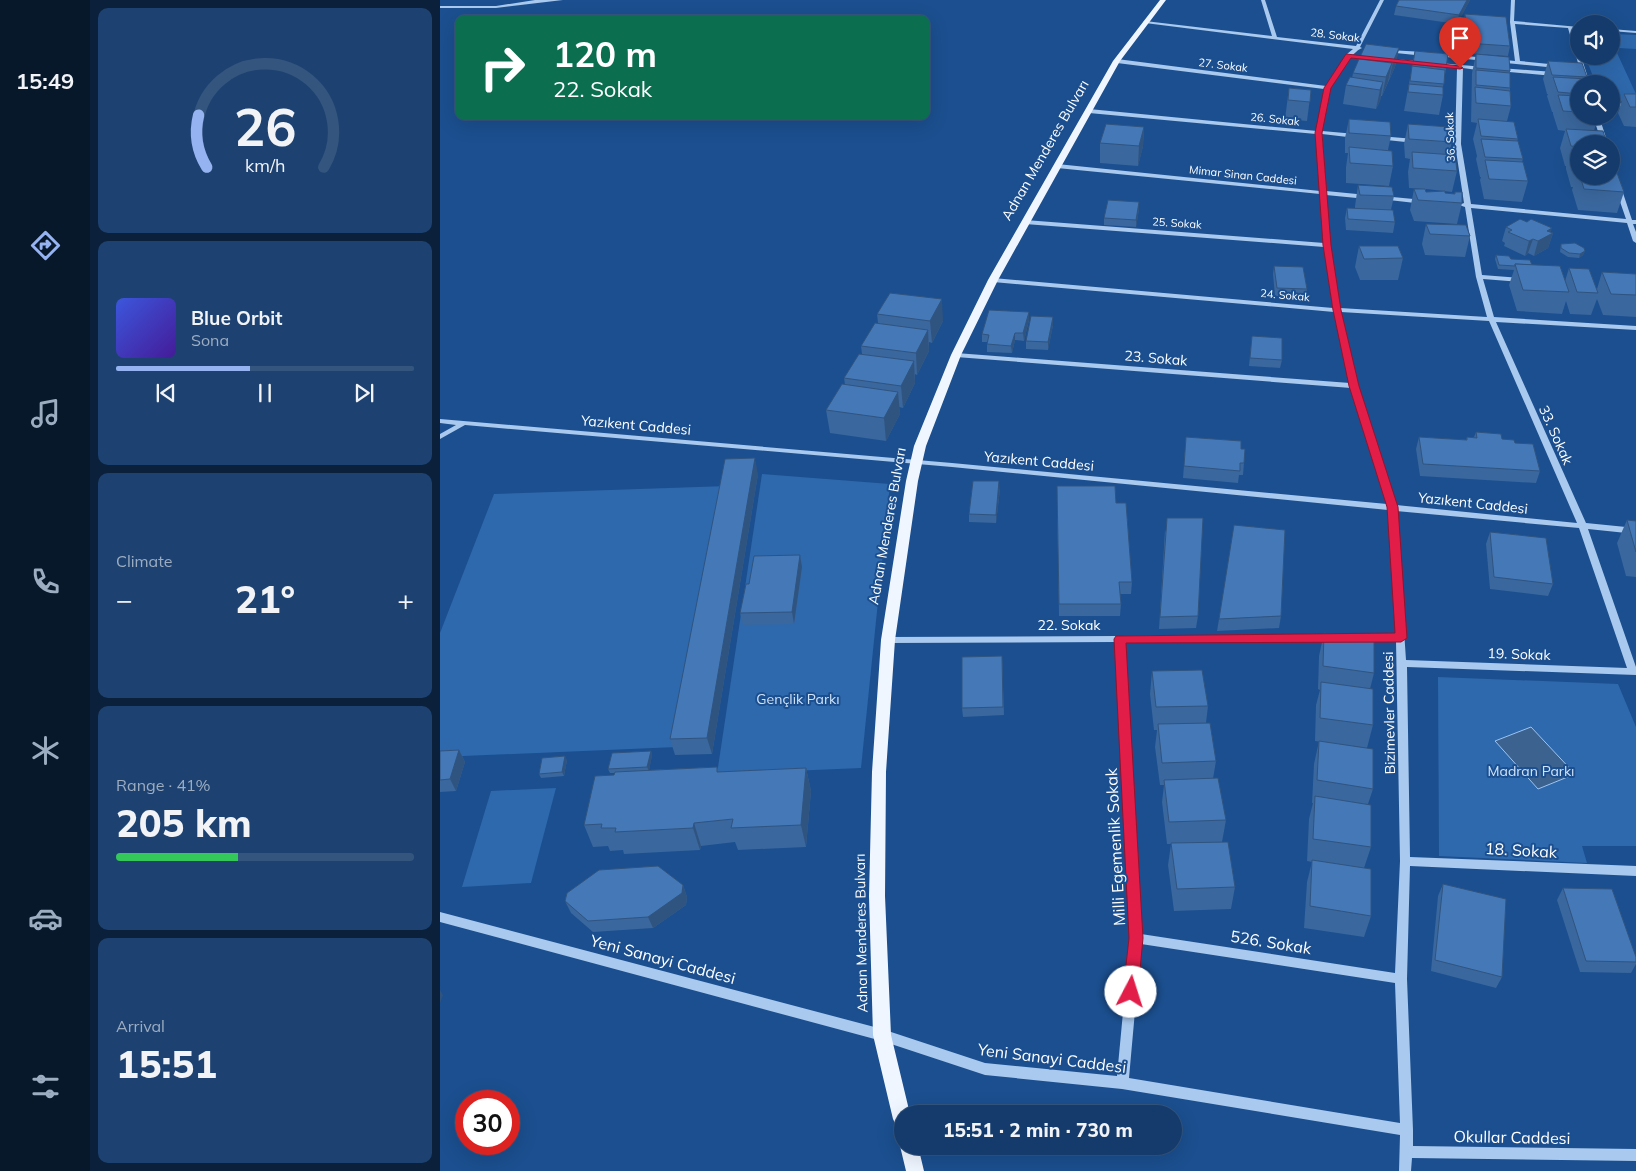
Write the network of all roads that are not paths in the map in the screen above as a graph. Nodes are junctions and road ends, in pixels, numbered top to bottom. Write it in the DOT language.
graph roads {
  1 [pos="561,0"];
  2 [pos="1163,0"];
  3 [pos="1262,0"];
  4 [pos="1382,0"];
  5 [pos="1513,0"];
  6 [pos="440,7"];
  7 [pos="1145,22"];
  8 [pos="1512,22"];
  9 [pos="1570,28"];
  10 [pos="1620,31"];
  11 [pos="1636,32"];
  12 [pos="1275,37"];
  13 [pos="1385,50"];
  14 [pos="1357,52"];
  15 [pos="1376,58"];
  16 [pos="1117,61"];
  17 [pos="1518,62"];
  18 [pos="1581,65"];
  19 [pos="1564,66"];
  20 [pos="1573,67"];
  21 [pos="1460,68"];
  22 [pos="1582,68"];
  23 [pos="1565,75"];
  24 [pos="1584,75"];
  25 [pos="1327,88"];
  26 [pos="1620,105"];
  27 [pos="1636,106"];
  28 [pos="1090,111"];
  29 [pos="1319,133"];
  30 [pos="1359,136"];
  31 [pos="1368,137"];
  32 [pos="1418,141"];
  33 [pos="1448,143"];
  34 [pos="1458,144"];
  35 [pos="1057,166"];
  36 [pos="1617,185"];
  37 [pos="1323,193"];
  38 [pos="1428,202"];
  39 [pos="1457,205"];
  40 [pos="1467,206"];
  41 [pos="1628,221"];
  42 [pos="1025,222"];
  43 [pos="1636,222"];
  44 [pos="1636,241"];
  45 [pos="1327,245"];
  46 [pos="1478,277"];
  47 [pos="993,280"];
  48 [pos="1528,280"];
  49 [pos="1337,310"];
  50 [pos="1491,318"];
  51 [pos="1636,328"];
  52 [pos="956,354"];
  53 [pos="1354,386"];
  54 [pos="440,421"];
  55 [pos="464,423"];
  56 [pos="440,437"];
  57 [pos="916,463"];
  58 [pos="1392,507"];
  59 [pos="1583,527"];
  60 [pos="1636,531"];
  61 [pos="1401,638"];
  62 [pos="1120,639"];
  63 [pos="888,640"];
  64 [pos="1402,663"];
  65 [pos="1634,672"];
  66 [pos="1405,861"];
  67 [pos="1636,872"];
  68 [pos="440,917"];
  69 [pos="1136,938"];
  70 [pos="1401,978"];
  71 [pos="882,1035"];
  72 [pos="1122,1083"];
  73 [pos="899,1105"];
  74 [pos="1407,1130"];
  75 [pos="1406,1152"];
  76 [pos="911,1155"];
  77 [pos="1636,1155"];
  78 [pos="915,1171"];
  79 [pos="1405,1171"];
  1 -- 6 [label="street"];
  2 -- 7 [label="main road, Adnan Menderes Bulvarı"];
  3 -- 12 [label="street"];
  4 -- 14 [label="street, Bizimevler Caddesi"];
  5 -- 8 [label="street"];
  7 -- 12 [label="street, 28. Sokak"];
  7 -- 16 [label="main road, Adnan Menderes Bulvarı"];
  8 -- 9 [label="street"];
  8 -- 17 [label="street"];
  10 -- 11 [label="street"];
  12 -- 14 [label="street, 28. Sokak"];
  13 -- 17 [label="street"];
  14 -- 25 [label="street, Bizimevler Caddesi"];
  15 -- 21 [label="street"];
  16 -- 25 [label="street, 27. Sokak"];
  16 -- 28 [label="main road, Adnan Menderes Bulvarı"];
  17 -- 19 [label="street"];
  18 -- 22 [label="street"];
  20 -- 22 [label="street"];
  21 -- 23 [label="street"];
  21 -- 34 [label="street, 36. Sokak"];
  22 -- 24 [label="street"];
  25 -- 29 [label="street, Bizimevler Caddesi"];
  26 -- 27 [label="street"];
  28 -- 29 [label="street, 26. Sokak"];
  28 -- 35 [label="main road, Adnan Menderes Bulvarı"];
  29 -- 30 [label="street, 26. Sokak"];
  29 -- 37 [label="street, Bizimevler Caddesi"];
  31 -- 32 [label="street"];
  33 -- 34 [label="street"];
  34 -- 40 [label="street, 36. Sokak"];
  35 -- 37 [label="street, Mimar Sinan Caddesi"];
  35 -- 42 [label="main road, Adnan Menderes Bulvarı"];
  36 -- 41 [label="street"];
  37 -- 38 [label="street, Mimar Sinan Caddesi"];
  37 -- 45 [label="street, Bizimevler Caddesi"];
  39 -- 40 [label="street"];
  40 -- 41 [label="street"];
  40 -- 46 [label="street, 33. Sokak"];
  41 -- 43 [label="street"];
  41 -- 44 [label="street"];
  42 -- 45 [label="street, 25. Sokak"];
  42 -- 47 [label="main road, Adnan Menderes Bulvarı"];
  45 -- 49 [label="street, Bizimevler Caddesi"];
  46 -- 48 [label="street"];
  46 -- 50 [label="street, 33. Sokak"];
  47 -- 49 [label="street, 24. Sokak"];
  47 -- 52 [label="main road, Adnan Menderes Bulvarı"];
  49 -- 50 [label="street, 24. Sokak"];
  49 -- 53 [label="street, Bizimevler Caddesi"];
  50 -- 51 [label="street, 24. Sokak"];
  50 -- 59 [label="street, 33. Sokak"];
  52 -- 53 [label="street, 23. Sokak"];
  52 -- 57 [label="main road, Adnan Menderes Bulvarı"];
  53 -- 58 [label="street, Bizimevler Caddesi"];
  54 -- 55 [label="street, Yazıkent Caddesi"];
  55 -- 56 [label="street"];
  55 -- 57 [label="street, Yazıkent Caddesi"];
  57 -- 58 [label="street, Yazıkent Caddesi"];
  57 -- 63 [label="main road, Adnan Menderes Bulvarı"];
  58 -- 59 [label="street, Yazıkent Caddesi"];
  58 -- 61 [label="street, Bizimevler Caddesi"];
  59 -- 60 [label="street, Yazıkent Caddesi"];
  59 -- 65 [label="street, 33. Sokak"];
  61 -- 62 [label="street, 22. Sokak"];
  61 -- 64 [label="street, Bizimevler Caddesi"];
  62 -- 63 [label="street, 22. Sokak"];
  62 -- 69 [label="street, Milli Egemenlik Sokak"];
  63 -- 71 [label="main road, Adnan Menderes Bulvarı"];
  64 -- 65 [label="street, 19. Sokak"];
  64 -- 66 [label="street, Bizimevler Caddesi"];
  66 -- 67 [label="street, 18. Sokak"];
  66 -- 70 [label="street, Bizimevler Caddesi"];
  68 -- 71 [label="street, Yeni Sanayi Caddesi"];
  69 -- 70 [label="street, 526. Sokak"];
  69 -- 72 [label="street, Milli Egemenlik Sokak"];
  70 -- 74 [label="street, Bizimevler Caddesi"];
  71 -- 72 [label="street, Yeni Sanayi Caddesi"];
  71 -- 73 [label="main road, Adnan Menderes Bulvarı"];
  72 -- 74 [label="street, Yeni Sanayi Caddesi"];
  74 -- 75 [label="street, Bizimevler Caddesi"];
  75 -- 77 [label="street, Okullar Caddesi"];
  75 -- 79 [label="street"];
  76 -- 78 [label="main road"];
}
